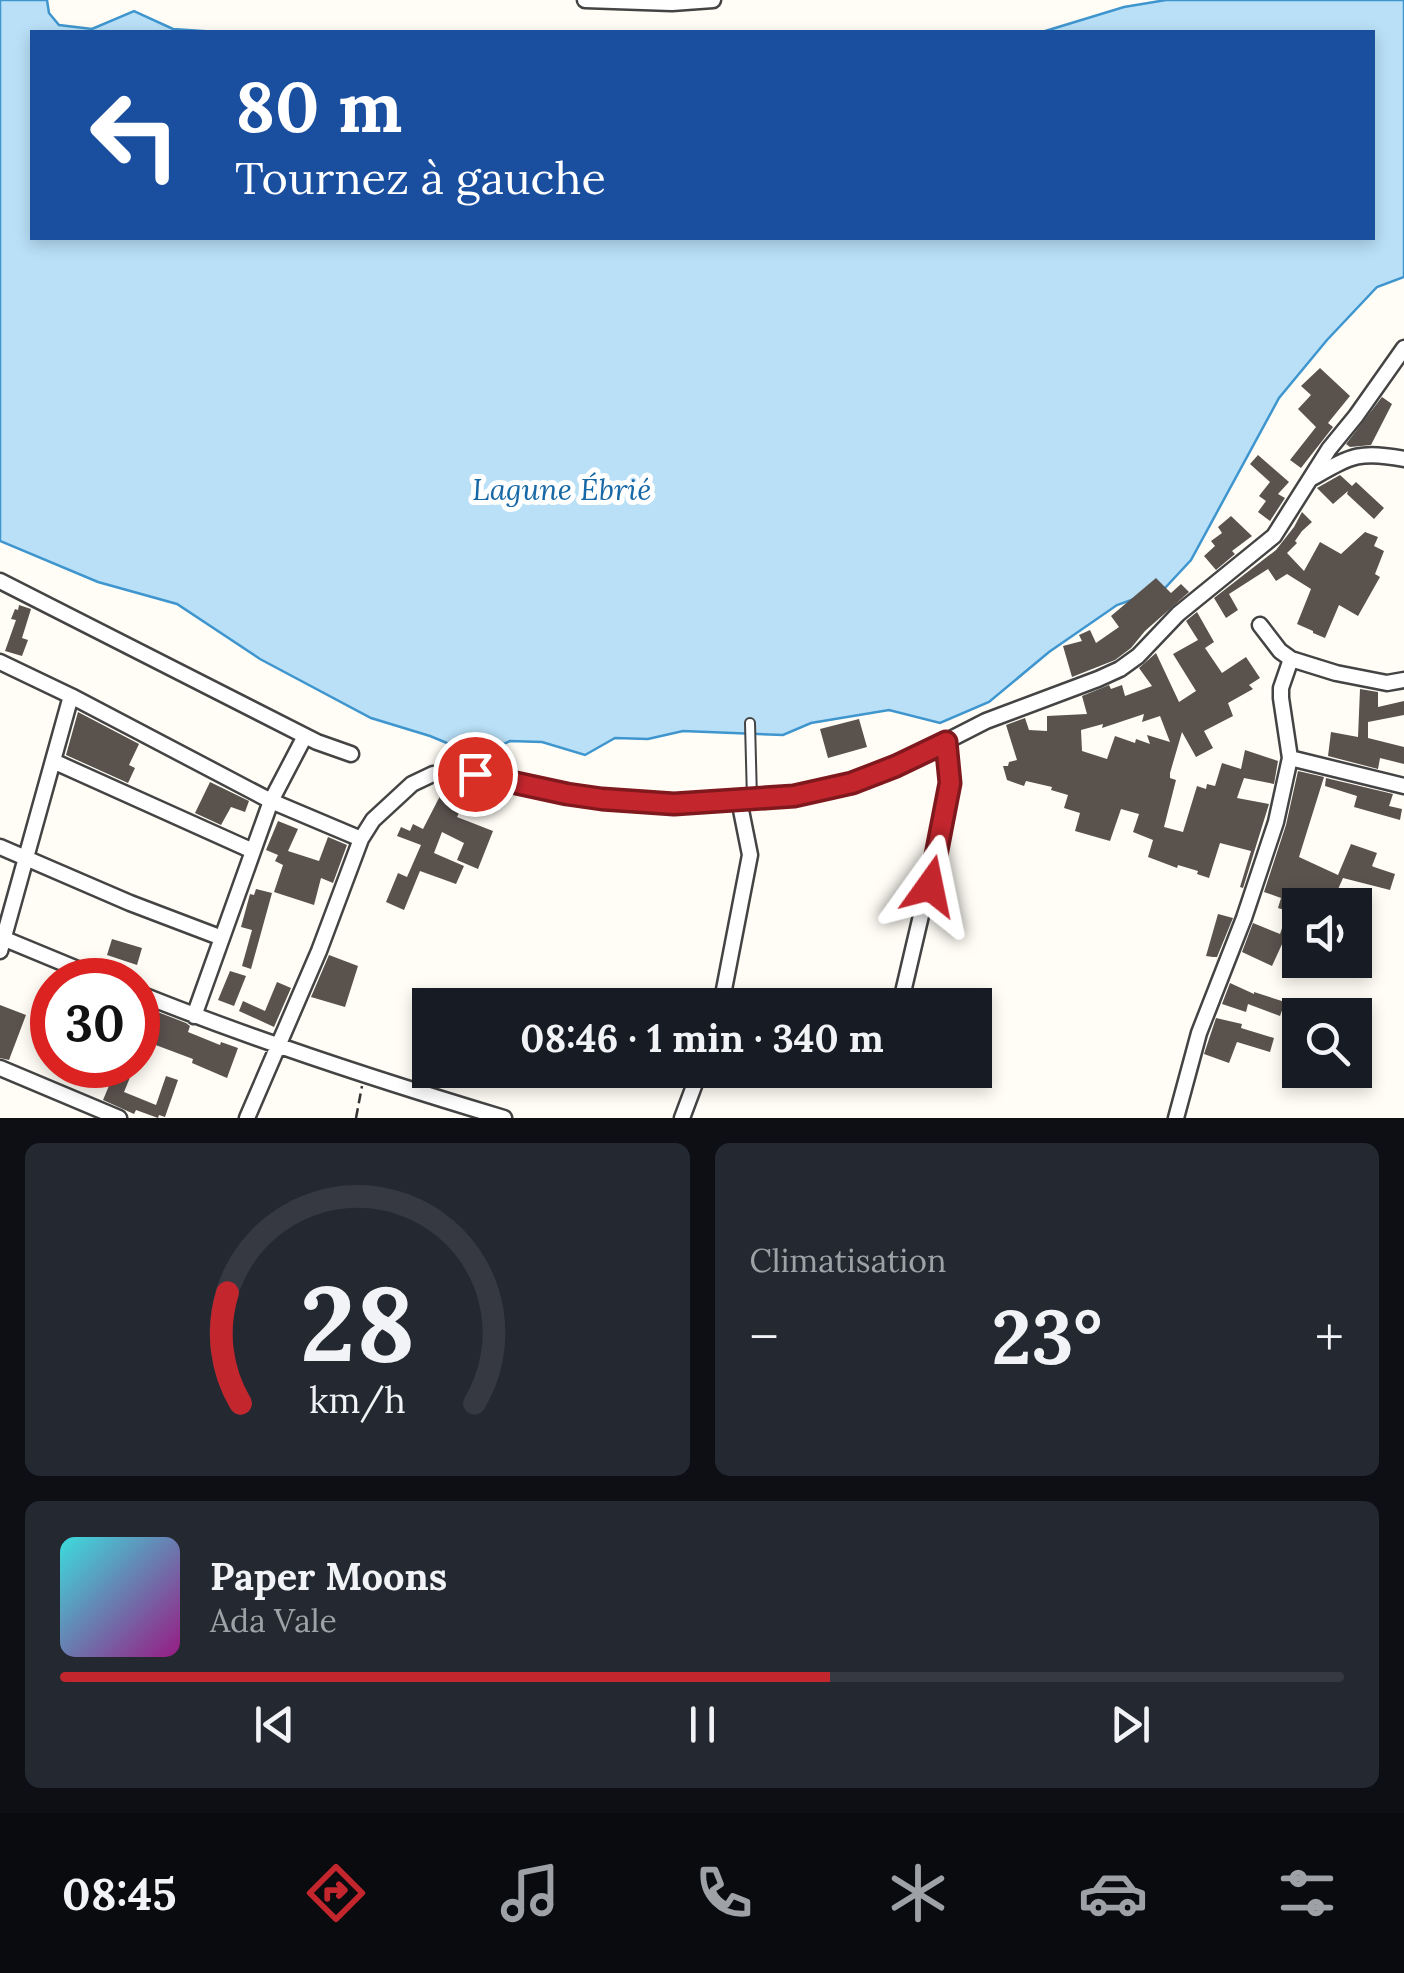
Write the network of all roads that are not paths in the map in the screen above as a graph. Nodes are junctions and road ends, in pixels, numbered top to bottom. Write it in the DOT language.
graph roads {
  1 [pos="585,0"];
  2 [pos="713,0"];
  3 [pos="672,2"];
  4 [pos="1404,348"];
  5 [pos="1404,458"];
  6 [pos="1312,478"];
  7 [pos="0,581"];
  8 [pos="1260,626"];
  9 [pos="1292,659"];
  10 [pos="0,662"];
  11 [pos="1404,680"];
  12 [pos="72,696"];
  13 [pos="750,723"];
  14 [pos="306,736"];
  15 [pos="946,742"];
  16 [pos="351,754"];
  17 [pos="1290,758"];
  18 [pos="52,761"];
  19 [pos="1404,786"];
  20 [pos="271,800"];
  21 [pos="746,800"];
  22 [pos="361,839"];
  23 [pos="0,847"];
  24 [pos="253,851"];
  25 [pos="24,858"];
  26 [pos="222,938"];
  27 [pos="1,942"];
  28 [pos="44,958"];
  29 [pos="724,988"];
  30 [pos="904,988"];
  31 [pos="160,1003"];
  32 [pos="194,1016"];
  33 [pos="277,1045"];
  34 [pos="0,1068"];
  35 [pos="693,1088"];
  36 [pos="119,1118"];
  37 [pos="247,1118"];
  38 [pos="501,1118"];
  39 [pos="682,1118"];
  40 [pos="1176,1118"];
  1 -- 3 [label="street"];
  2 -- 3 [label="street"];
  4 -- 6 [label="street"];
  5 -- 6 [label="street"];
  6 -- 15 [label="street"];
  7 -- 14 [label="street"];
  8 -- 9 [label="street"];
  9 -- 11 [label="street"];
  9 -- 17 [label="street"];
  10 -- 12 [label="street"];
  12 -- 18 [label="street"];
  12 -- 20 [label="street"];
  13 -- 21 [label="lane"];
  14 -- 16 [label="street"];
  14 -- 20 [label="street"];
  15 -- 21 [label="street"];
  15 -- 30 [label="street"];
  17 -- 19 [label="street"];
  17 -- 40 [label="street"];
  18 -- 24 [label="street"];
  18 -- 25 [label="street"];
  20 -- 22 [label="street"];
  20 -- 24 [label="street"];
  21 -- 22 [label="street"];
  21 -- 29 [label="street"];
  22 -- 33 [label="street"];
  23 -- 25 [label="street"];
  24 -- 26 [label="street"];
  25 -- 26 [label="street"];
  25 -- 27 [label="street"];
  26 -- 32 [label="street"];
  27 -- 28 [label="street"];
  31 -- 32 [label="street"];
  32 -- 33 [label="street"];
  33 -- 37 [label="street"];
  33 -- 38 [label="street"];
  34 -- 36 [label="street"];
  35 -- 39 [label="street"];
}
